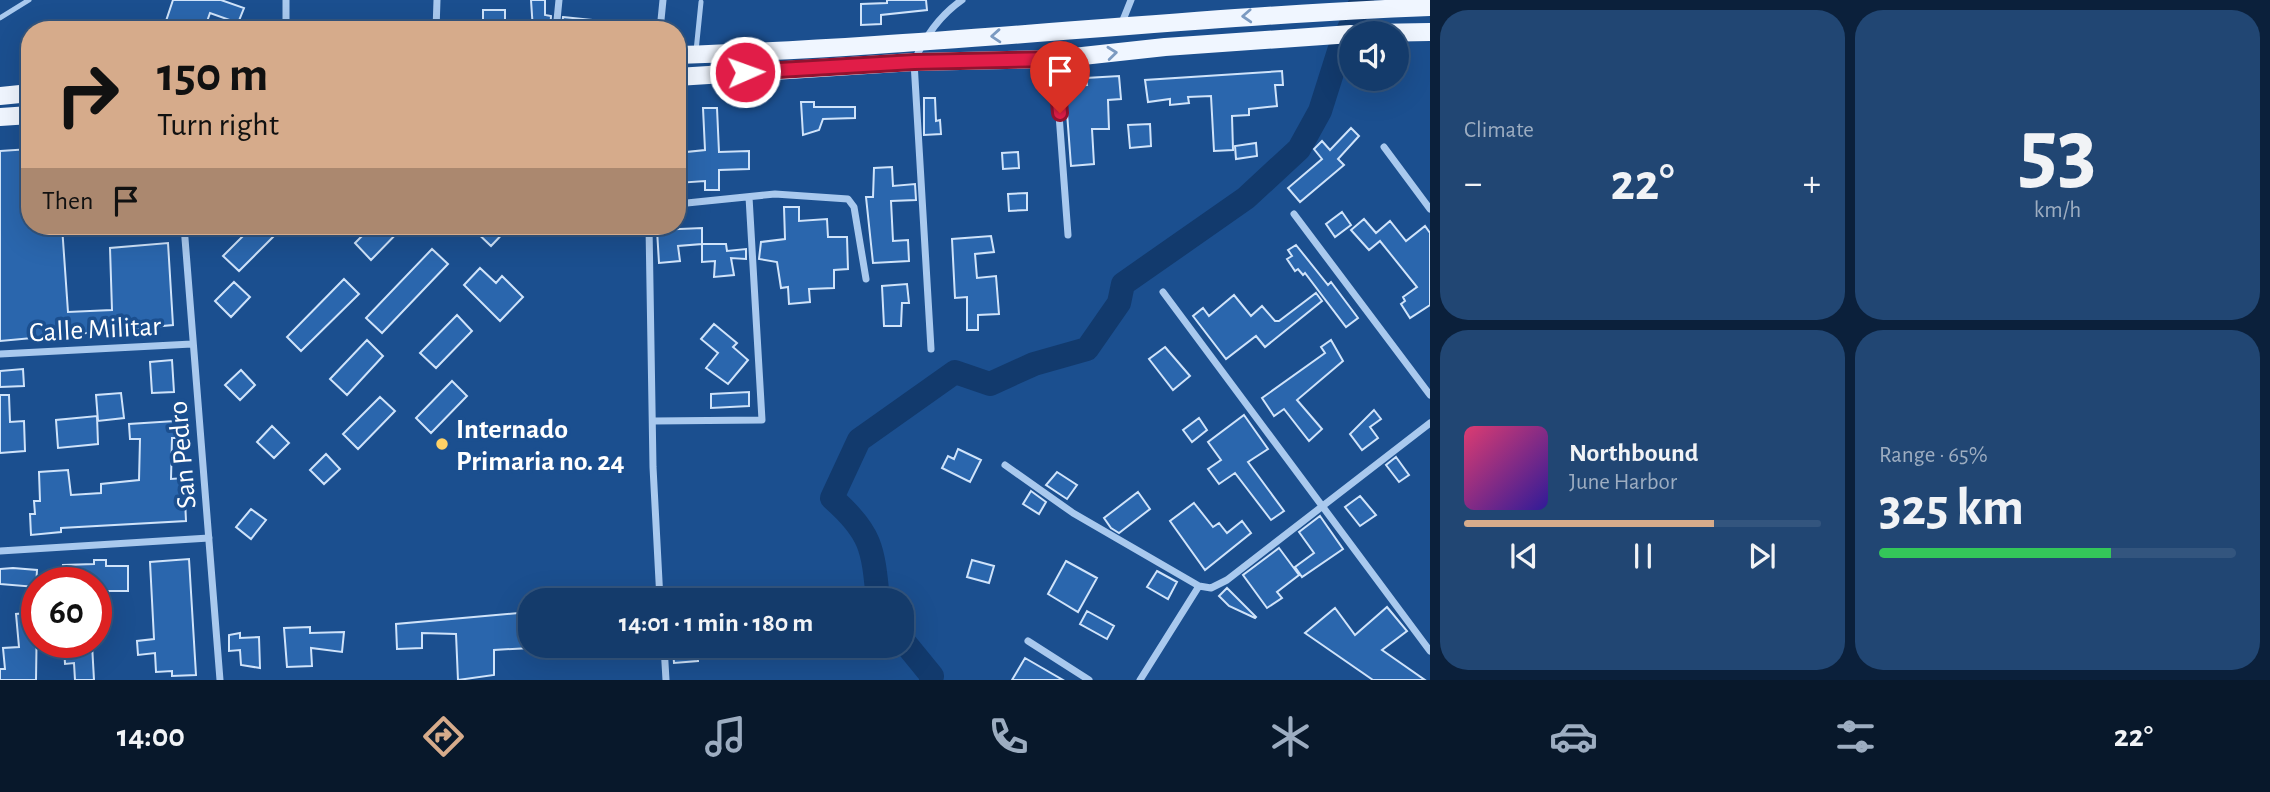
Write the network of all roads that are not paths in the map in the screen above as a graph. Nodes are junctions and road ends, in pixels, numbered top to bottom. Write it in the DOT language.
graph roads {
  1 [pos="29,0"];
  2 [pos="286,0"];
  3 [pos="437,0"];
  4 [pos="559,0"];
  5 [pos="663,0"];
  6 [pos="962,0"];
  7 [pos="1132,0"];
  8 [pos="701,2"];
  9 [pos="1430,7"];
  10 [pos="0,18"];
  11 [pos="286,21"];
  12 [pos="436,21"];
  13 [pos="557,21"];
  14 [pos="661,21"];
  15 [pos="1121,25"];
  16 [pos="1409,32"];
  17 [pos="1430,32"];
  18 [pos="1339,35"];
  19 [pos="924,40"];
  20 [pos="696,54"];
  21 [pos="686,55"];
  22 [pos="1055,59"];
  23 [pos="914,62"];
  24 [pos="686,76"];
  25 [pos="21,94"];
  26 [pos="0,96"];
  27 [pos="21,116"];
  28 [pos="0,117"];
  29 [pos="1384,147"];
  30 [pos="749,197"];
  31 [pos="686,203"];
  32 [pos="1430,209"];
  33 [pos="1294,214"];
  34 [pos="185,235"];
  35 [pos="649,235"];
  36 [pos="1068,235"];
  37 [pos="866,279"];
  38 [pos="1163,292"];
  39 [pos="192,344"];
  40 [pos="931,349"];
  41 [pos="0,354"];
  42 [pos="1430,395"];
  43 [pos="654,421"];
  44 [pos="1430,423"];
  45 [pos="1005,465"];
  46 [pos="1323,506"];
  47 [pos="209,538"];
  48 [pos="0,551"];
  49 [pos="1199,586"];
  50 [pos="659,588"];
  51 [pos="1028,641"];
  52 [pos="1430,651"];
  53 [pos="665,658"];
  54 [pos="220,680"];
  55 [pos="666,680"];
  56 [pos="1089,680"];
  57 [pos="1140,680"];
  1 -- 10 [label="lane"];
  2 -- 11 [label="street"];
  3 -- 12 [label="street"];
  4 -- 13 [label="street"];
  5 -- 14 [label="street"];
  6 -- 19 [label="street"];
  7 -- 15 [label="street"];
  8 -- 20 [label="lane"];
  9 -- 15 [label="main road, one-way"];
  15 -- 19 [label="main road, one-way"];
  16 -- 17 [label="main road"];
  22 -- 18 [label="main road, one-way"];
  19 -- 20 [label="main road"];
  19 -- 23 [label="street"];
  20 -- 21 [label="main road"];
  22 -- 23 [label="main road"];
  22 -- 36 [label="street"];
  23 -- 24 [label="main road"];
  23 -- 40 [label="street"];
  25 -- 26 [label="main road"];
  27 -- 28 [label="main road"];
  29 -- 32 [label="street"];
  30 -- 31 [label="street"];
  30 -- 37 [label="street"];
  30 -- 43 [label="street"];
  33 -- 42 [label="street"];
  34 -- 39 [label="street, San Pedro"];
  35 -- 43 [label="street"];
  38 -- 46 [label="street"];
  39 -- 41 [label="street, Calle Militar"];
  39 -- 47 [label="street, San Pedro"];
  43 -- 50 [label="street"];
  44 -- 46 [label="street"];
  45 -- 49 [label="street"];
  46 -- 49 [label="street"];
  46 -- 52 [label="street"];
  47 -- 48 [label="street"];
  47 -- 54 [label="street, San Pedro"];
  49 -- 57 [label="street"];
  51 -- 56 [label="street"];
  53 -- 55 [label="street"];
}
